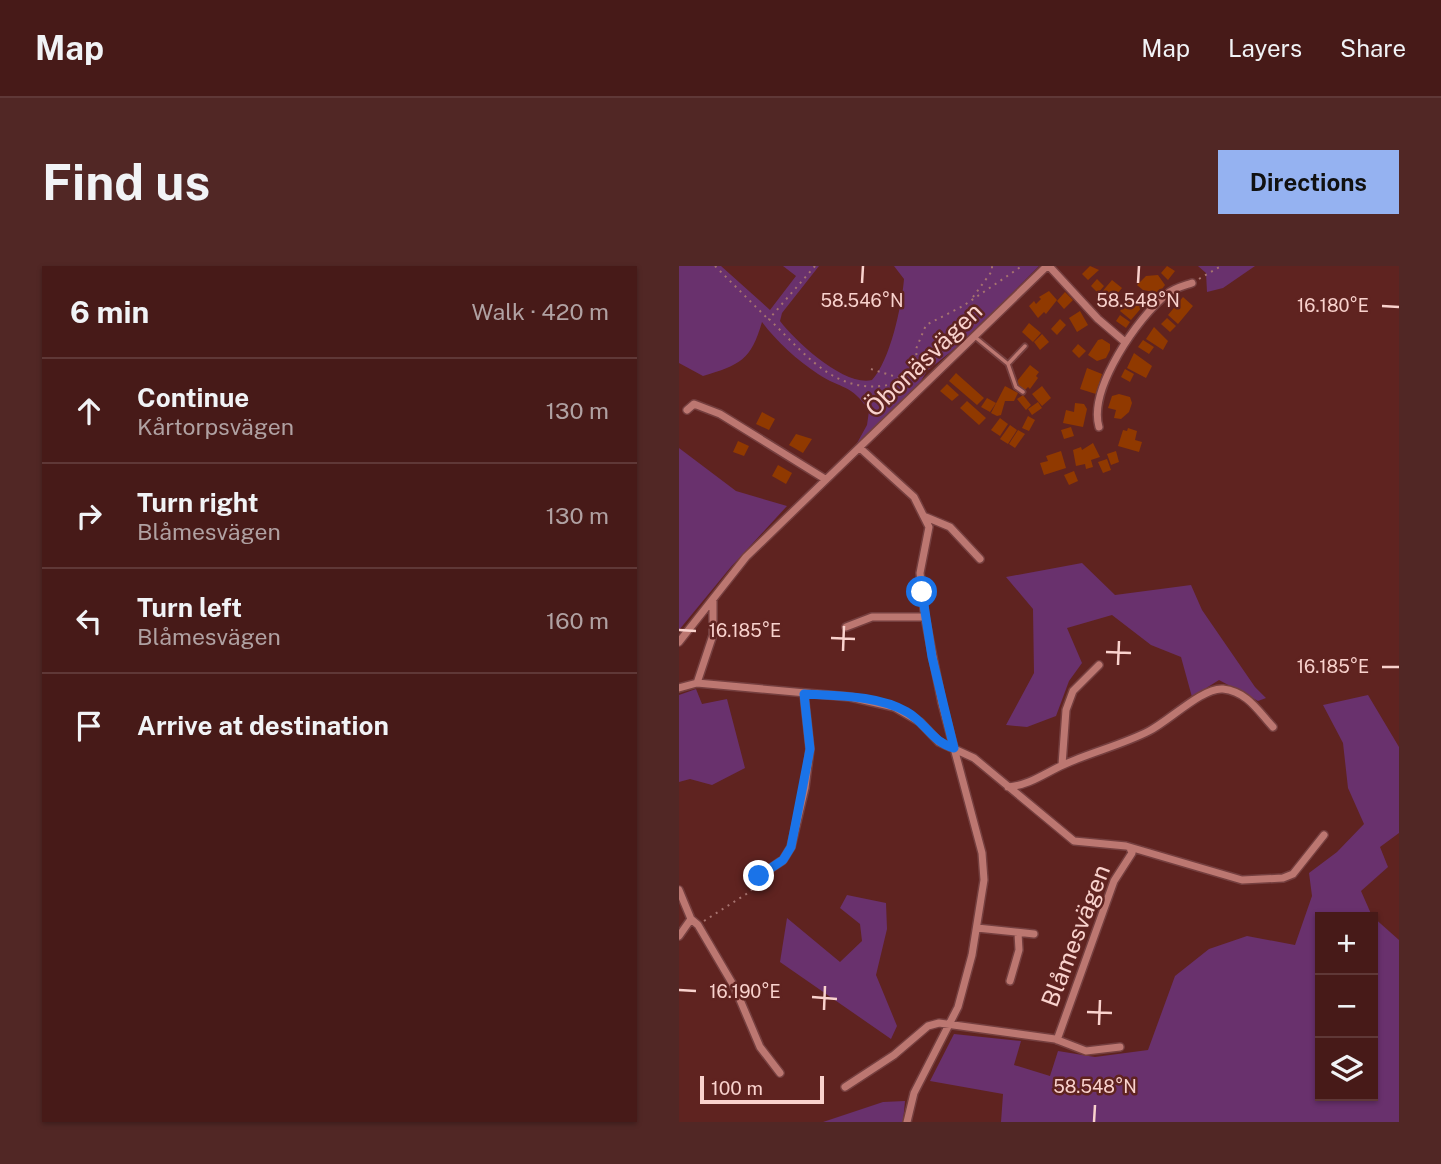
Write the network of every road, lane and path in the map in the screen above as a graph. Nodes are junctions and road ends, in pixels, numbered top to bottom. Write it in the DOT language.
graph roads {
  1 [pos="715,266"];
  2 [pos="815,266"];
  3 [pos="992,266"];
  4 [pos="1022,266"];
  5 [pos="1048,266"];
  6 [pos="1221,266"];
  7 [pos="1192,283"];
  8 [pos="970,301"];
  9 [pos="769,320"];
  10 [pos="975,337"];
  11 [pos="1125,342"];
  12 [pos="1025,346"];
  13 [pos="1008,364"];
  14 [pos="871,369"];
  15 [pos="906,380"];
  16 [pos="1023,393"];
  17 [pos="687,410"];
  18 [pos="1099,427"];
  19 [pos="860,448"];
  20 [pos="825,479"];
  21 [pos="926,517"];
  22 [pos="980,559"];
  23 [pos="713,601"];
  24 [pos="925,617"];
  25 [pos="846,627"];
  26 [pos="679,642"];
  27 [pos="1098,665"];
  28 [pos="697,683"];
  29 [pos="679,688"];
  30 [pos="804,694"];
  31 [pos="1273,727"];
  32 [pos="954,748"];
  33 [pos="1062,765"];
  34 [pos="1008,787"];
  35 [pos="1324,835"];
  36 [pos="1130,848"];
  37 [pos="759,876"];
  38 [pos="679,890"];
  39 [pos="691,919"];
  40 [pos="698,925"];
  41 [pos="977,928"];
  42 [pos="1018,933"];
  43 [pos="1034,933"];
  44 [pos="679,936"];
  45 [pos="1010,981"];
  46 [pos="950,1026"];
  47 [pos="1057,1040"];
  48 [pos="1120,1047"];
  49 [pos="780,1073"];
  50 [pos="845,1087"];
  51 [pos="907,1122"];
  1 -- 9 [label="path"];
  2 -- 9 [label="path"];
  3 -- 8 [label="path"];
  4 -- 8 [label="path"];
  5 -- 10 [label="street, Öbonäsvägen"];
  5 -- 11 [label="street"];
  6 -- 7 [label="path"];
  7 -- 11 [label="street"];
  8 -- 15 [label="path"];
  9 -- 15 [label="path"];
  10 -- 13 [label="lane"];
  10 -- 19 [label="street, Öbonäsvägen"];
  11 -- 18 [label="street"];
  12 -- 13 [label="lane"];
  13 -- 16 [label="lane"];
  14 -- 15 [label="path"];
  17 -- 20 [label="street"];
  19 -- 20 [label="street, Öbonäsvägen"];
  19 -- 21 [label="street"];
  20 -- 23 [label="street, Öbonäsvägen"];
  21 -- 22 [label="street"];
  21 -- 24 [label="street"];
  23 -- 26 [label="street, Öbonäsvägen"];
  23 -- 28 [label="street"];
  24 -- 25 [label="street"];
  24 -- 32 [label="street"];
  27 -- 33 [label="street"];
  28 -- 29 [label="street, Blåmesvägen"];
  28 -- 30 [label="street, Blåmesvägen"];
  30 -- 32 [label="street, Blåmesvägen"];
  30 -- 37 [label="street"];
  31 -- 33 [label="street"];
  32 -- 34 [label="street, Blåmesvägen"];
  32 -- 41 [label="street"];
  33 -- 34 [label="street"];
  34 -- 36 [label="street, Blåmesvägen"];
  35 -- 36 [label="street, Blåmesvägen"];
  36 -- 47 [label="street, Blåmesvägen"];
  37 -- 40 [label="path"];
  38 -- 39 [label="street"];
  39 -- 40 [label="street"];
  39 -- 44 [label="street"];
  40 -- 49 [label="street"];
  41 -- 42 [label="street"];
  41 -- 46 [label="street"];
  42 -- 43 [label="street"];
  42 -- 45 [label="street"];
  46 -- 47 [label="street"];
  46 -- 50 [label="street"];
  46 -- 51 [label="street"];
  47 -- 48 [label="street"];
}
